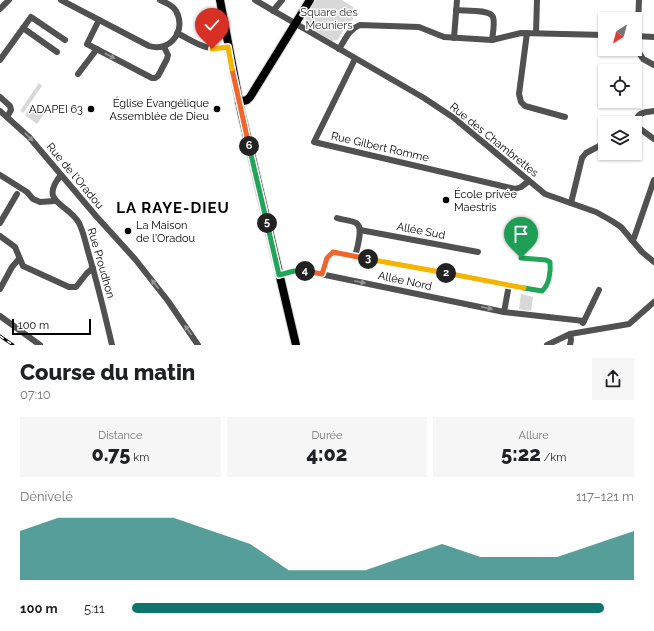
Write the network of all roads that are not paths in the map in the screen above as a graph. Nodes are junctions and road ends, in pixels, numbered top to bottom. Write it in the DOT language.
graph roads {
  1 [pos="9,0"];
  2 [pos="61,0"];
  3 [pos="160,0"];
  4 [pos="220,0"];
  5 [pos="255,0"];
  6 [pos="282,0"];
  7 [pos="310,0"];
  8 [pos="457,0"];
  9 [pos="537,0"];
  10 [pos="639,0"];
  11 [pos="0,9"];
  12 [pos="456,10"];
  13 [pos="273,11"];
  14 [pos="638,12"];
  15 [pos="98,20"];
  16 [pos="295,24"];
  17 [pos="23,28"];
  18 [pos="177,33"];
  19 [pos="526,33"];
  20 [pos="536,33"];
  21 [pos="598,35"];
  22 [pos="642,36"];
  23 [pos="654,37"];
  24 [pos="454,38"];
  25 [pos="66,40"];
  26 [pos="492,40"];
  27 [pos="164,47"];
  28 [pos="228,47"];
  29 [pos="97,49"];
  30 [pos="339,49"];
  31 [pos="57,52"];
  32 [pos="641,56"];
  33 [pos="355,59"];
  34 [pos="0,60"];
  35 [pos="654,65"];
  36 [pos="78,74"];
  37 [pos="0,97"];
  38 [pos="239,102"];
  39 [pos="0,111"];
  40 [pos="654,111"];
  41 [pos="638,116"];
  42 [pos="7,117"];
  43 [pos="565,117"];
  44 [pos="642,130"];
  45 [pos="654,139"];
  46 [pos="598,146"];
  47 [pos="61,175"];
  48 [pos="0,176"];
  49 [pos="654,180"];
  50 [pos="529,181"];
  51 [pos="17,194"];
  52 [pos="55,200"];
  53 [pos="571,203"];
  54 [pos="337,218"];
  55 [pos="0,223"];
  56 [pos="360,230"];
  57 [pos="0,236"];
  58 [pos="632,240"];
  59 [pos="478,252"];
  60 [pos="355,256"];
  61 [pos="521,258"];
  62 [pos="19,259"];
  63 [pos="654,262"];
  64 [pos="93,268"];
  65 [pos="322,274"];
  66 [pos="279,275"];
  67 [pos="509,285"];
  68 [pos="0,289"];
  69 [pos="599,290"];
  70 [pos="654,302"];
  71 [pos="504,312"];
  72 [pos="0,316"];
  73 [pos="584,321"];
  74 [pos="583,331"];
  75 [pos="570,334"];
  76 [pos="40,345"];
  77 [pos="112,345"];
  78 [pos="198,345"];
  79 [pos="296,345"];
  80 [pos="547,345"];
  81 [pos="570,345"];
  1 -- 11 [label="street"];
  2 -- 15 [label="street"];
  3 -- 18 [label="street"];
  4 -- 28 [label="main road"];
  5 -- 13 [label="street, Rue des Chambrettes"];
  6 -- 13 [label="street"];
  7 -- 16 [label="main road"];
  8 -- 12 [label="street"];
  9 -- 20 [label="street"];
  10 -- 14 [label="street"];
  12 -- 24 [label="street"];
  12 -- 26 [label="street"];
  13 -- 16 [label="street, Rue des Chambrettes"];
  15 -- 27 [label="street"];
  15 -- 29 [label="street"];
  16 -- 30 [label="street, Rue des Chambrettes"];
  16 -- 38 [label="main road"];
  17 -- 25 [label="street"];
  17 -- 31 [label="street"];
  17 -- 34 [label="street"];
  18 -- 27 [label="street"];
  18 -- 28 [label="street"];
  19 -- 20 [label="street"];
  19 -- 26 [label="street"];
  19 -- 43 [label="street"];
  20 -- 21 [label="street"];
  22 -- 23 [label="street"];
  24 -- 26 [label="street"];
  24 -- 30 [label="street"];
  29 -- 27 [label="street, one-way"];
  28 -- 38 [label="main road"];
  29 -- 36 [label="street"];
  30 -- 33 [label="street, Rue des Chambrettes"];
  32 -- 35 [label="street"];
  33 -- 50 [label="street, Rue des Chambrettes"];
  33 -- 50 [label="street, Rue Gilbert Romme"];
  37 -- 42 [label="street"];
  38 -- 66 [label="main road"];
  39 -- 42 [label="street, Rue de l'Oradou"];
  40 -- 41 [label="street"];
  42 -- 47 [label="street, Rue de l'Oradou, one-way"];
  44 -- 45 [label="street"];
  46 -- 53 [label="street"];
  47 -- 52 [label="street"];
  78 -- 47 [label="street, Rue de l'Oradou, one-way"];
  48 -- 52 [label="street"];
  49 -- 58 [label="street"];
  50 -- 53 [label="street, Rue des Chambrettes"];
  51 -- 55 [label="street"];
  52 -- 64 [label="street, Rue Proudhon"];
  53 -- 58 [label="street, Rue des Chambrettes"];
  54 -- 56 [label="street, Allée Sud"];
  56 -- 59 [label="street, Allée Sud"];
  56 -- 60 [label="street"];
  57 -- 62 [label="street"];
  58 -- 63 [label="street, Rue des Chambrettes"];
  60 -- 65 [label="street"];
  60 -- 67 [label="street"];
  61 -- 67 [label="street"];
  62 -- 64 [label="street"];
  62 -- 68 [label="street"];
  64 -- 77 [label="street, Rue Proudhon"];
  65 -- 66 [label="street, Allée Nord"];
  65 -- 71 [label="street, Allée Nord, one-way"];
  66 -- 79 [label="main road"];
  67 -- 71 [label="street"];
  69 -- 73 [label="street"];
  70 -- 74 [label="street"];
  71 -- 73 [label="street, Allée Nord"];
  72 -- 76 [label="street"];
  73 -- 74 [label="street"];
  74 -- 75 [label="street"];
  75 -- 80 [label="street"];
  75 -- 81 [label="street"];
}
